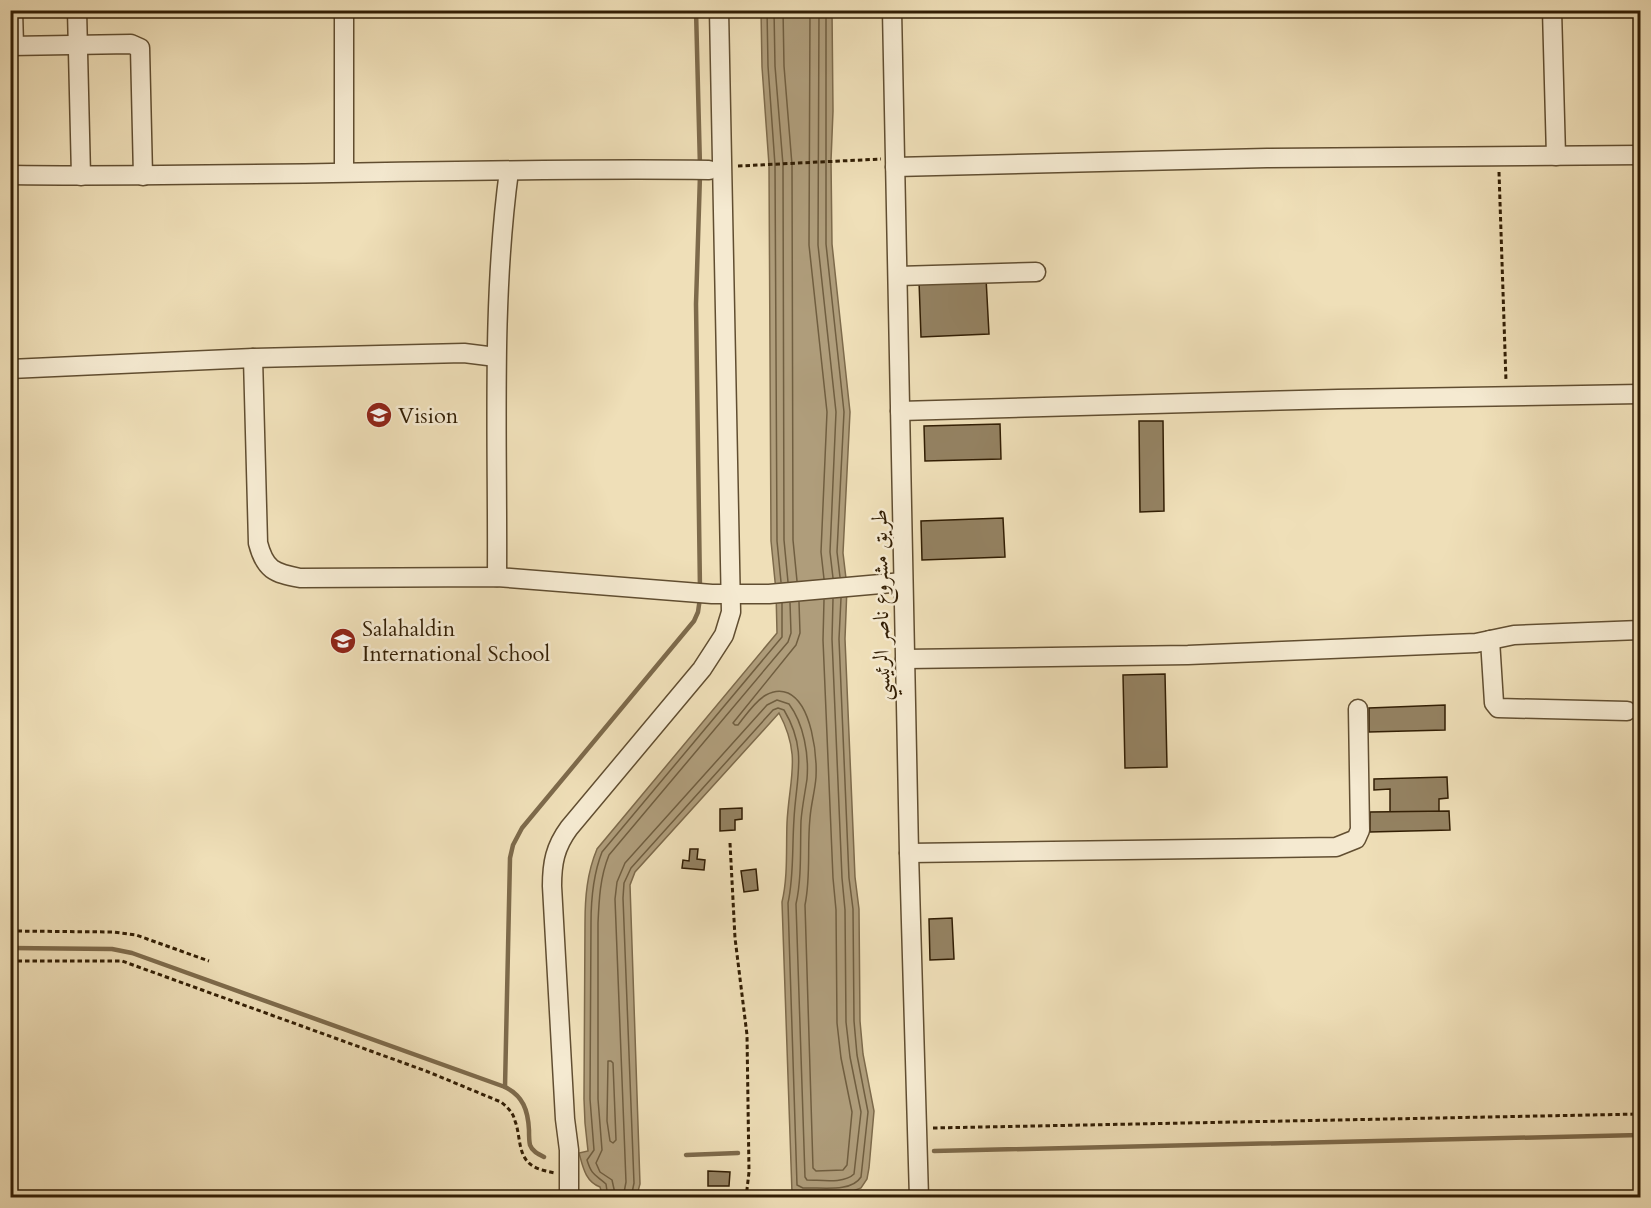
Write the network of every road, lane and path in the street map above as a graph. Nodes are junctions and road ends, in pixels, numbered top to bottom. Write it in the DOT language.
graph roads {
  1 [pos="12,10"];
  2 [pos="77,10"];
  3 [pos="344,10"];
  4 [pos="719,10"];
  5 [pos="892,10"];
  6 [pos="1552,10"];
  7 [pos="12,46"];
  8 [pos="79,46"];
  9 [pos="1641,155"];
  10 [pos="1556,156"];
  11 [pos="1499,157"];
  12 [pos="895,163"];
  13 [pos="767,164"];
  14 [pos="700,170"];
  15 [pos="509,171"];
  16 [pos="344,172"];
  17 [pos="10,175"];
  18 [pos="81,176"];
  19 [pos="143,176"];
  20 [pos="1036,272"];
  21 [pos="898,276"];
  22 [pos="496,357"];
  23 [pos="253,358"];
  24 [pos="10,369"];
  25 [pos="1641,394"];
  26 [pos="1507,398"];
  27 [pos="900,411"];
  28 [pos="497,576"];
  29 [pos="903,582"];
  30 [pos="732,594"];
  31 [pos="1641,630"];
  32 [pos="1490,640"];
  33 [pos="905,659"];
  34 [pos="1358,709"];
  35 [pos="1627,711"];
  36 [pos="730,843"];
  37 [pos="909,853"];
  38 [pos="10,931"];
  39 [pos="10,961"];
  40 [pos="208,961"];
  41 [pos="1641,1114"];
  42 [pos="916,1129"];
  43 [pos="569,1178"];
  44 [pos="569,1197"];
  45 [pos="746,1197"];
  46 [pos="919,1197"];
  1 -- 7 [label="street"];
  2 -- 8 [label="street"];
  3 -- 16 [label="street"];
  4 -- 30 [label="street"];
  5 -- 12 [label="street, طريق مشروع ناصر الرئيسي"];
  6 -- 10 [label="street"];
  7 -- 8 [label="street"];
  8 -- 18 [label="street"];
  8 -- 19 [label="street"];
  9 -- 10 [label="street"];
  10 -- 11 [label="street"];
  11 -- 12 [label="street"];
  11 -- 26 [label="path"];
  12 -- 13 [label="path"];
  12 -- 21 [label="street, طريق مشروع ناصر الرئيسي"];
  14 -- 15 [label="street"];
  15 -- 16 [label="street"];
  15 -- 22 [label="street"];
  16 -- 19 [label="street"];
  17 -- 18 [label="street"];
  18 -- 19 [label="street"];
  20 -- 21 [label="street"];
  21 -- 27 [label="street, طريق مشروع ناصر الرئيسي"];
  22 -- 23 [label="street"];
  22 -- 28 [label="street"];
  23 -- 24 [label="street"];
  23 -- 28 [label="street"];
  25 -- 26 [label="street"];
  26 -- 27 [label="street"];
  27 -- 29 [label="street, طريق مشروع ناصر الرئيسي"];
  28 -- 30 [label="street"];
  29 -- 30 [label="street"];
  29 -- 33 [label="street, طريق مشروع ناصر الرئيسي"];
  30 -- 43 [label="street"];
  31 -- 32 [label="street"];
  32 -- 33 [label="street"];
  32 -- 35 [label="street"];
  33 -- 37 [label="street, طريق مشروع ناصر الرئيسي"];
  34 -- 37 [label="street"];
  36 -- 45 [label="path"];
  37 -- 42 [label="street, طريق مشروع ناصر الرئيسي"];
  38 -- 40 [label="path"];
  39 -- 43 [label="path"];
  41 -- 42 [label="path"];
  42 -- 46 [label="street, طريق مشروع ناصر الرئيسي"];
  43 -- 44 [label="street"];
}
